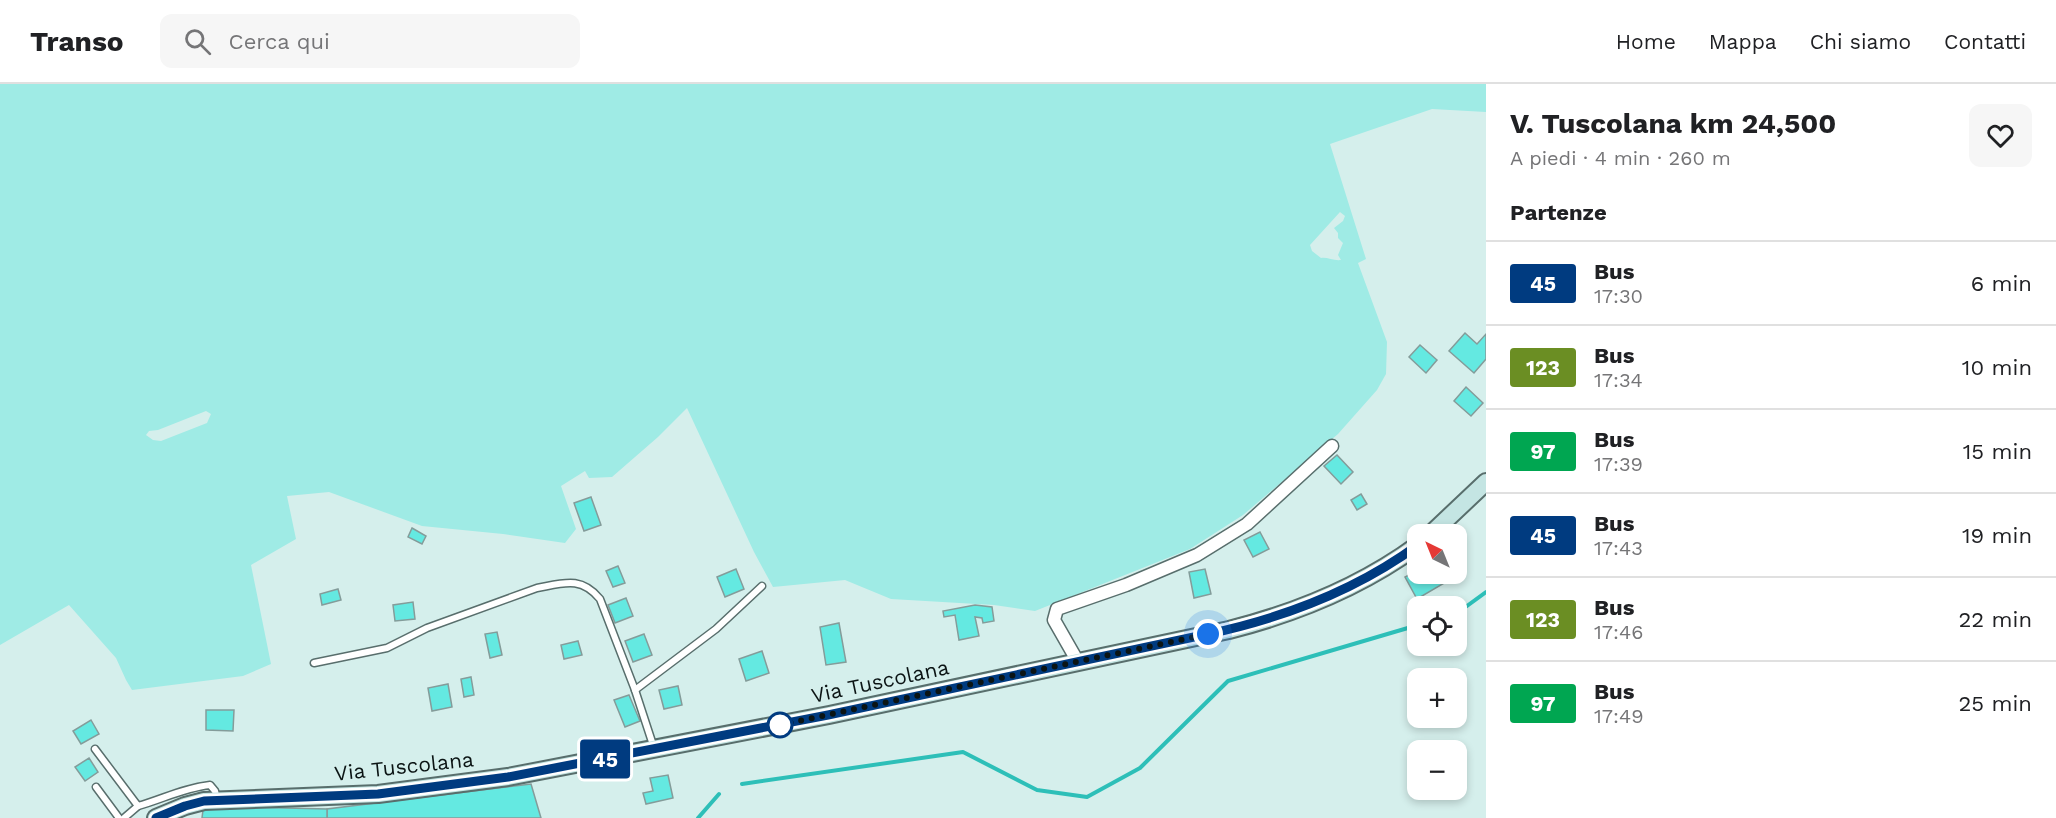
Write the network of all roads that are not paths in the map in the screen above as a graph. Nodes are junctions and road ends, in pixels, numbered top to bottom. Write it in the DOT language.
graph roads {
  1 [pos="1332,446"];
  2 [pos="1486,482"];
  3 [pos="1442,524"];
  4 [pos="1407,552"];
  5 [pos="762,586"];
  6 [pos="1078,662"];
  7 [pos="314,663"];
  8 [pos="635,690"];
  9 [pos="95,748"];
  10 [pos="655,749"];
  11 [pos="96,787"];
  12 [pos="217,799"];
  13 [pos="138,806"];
  14 [pos="119,818"];
  15 [pos="124,818"];
  16 [pos="156,818"];
  1 -- 6 [label="street"];
  2 -- 3 [label="main road"];
  4 -- 6 [label="main road, Via Tuscolana"];
  5 -- 8 [label="lane"];
  6 -- 10 [label="main road, Via Tuscolana"];
  7 -- 8 [label="lane"];
  8 -- 10 [label="lane"];
  9 -- 13 [label="lane"];
  10 -- 12 [label="main road, Via Tuscolana"];
  11 -- 14 [label="lane"];
  12 -- 13 [label="lane"];
  12 -- 16 [label="main road, Via Tuscolana"];
  13 -- 15 [label="lane"];
}
